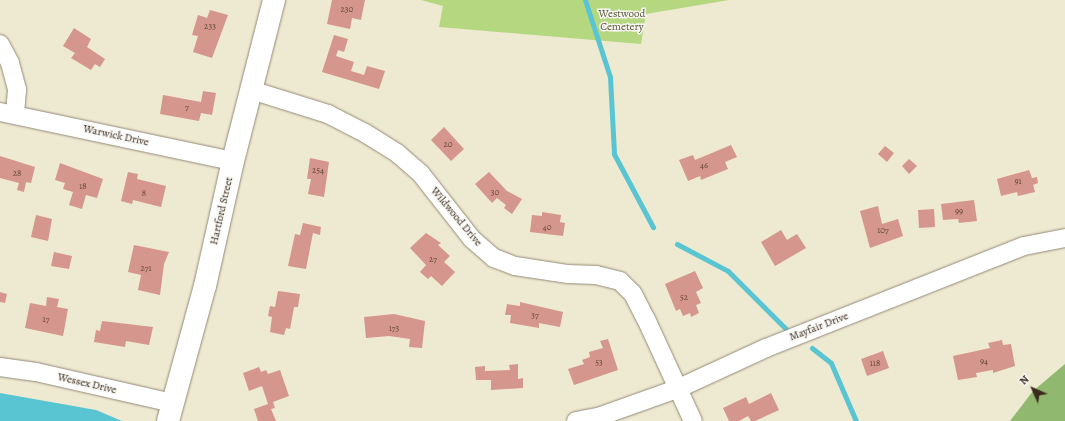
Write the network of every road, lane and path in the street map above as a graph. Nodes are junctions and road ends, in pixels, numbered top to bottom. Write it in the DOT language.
graph roads {
  1 [pos="274,0"];
  2 [pos="0,44"];
  3 [pos="251,90"];
  4 [pos="7,113"];
  5 [pos="233,161"];
  6 [pos="1065,238"];
  7 [pos="0,367"];
  8 [pos="677,388"];
  9 [pos="171,412"];
  10 [pos="576,421"];
  11 [pos="693,421"];
  1 -- 3 [label="street, Hartford Street"];
  2 -- 4 [label="street"];
  3 -- 5 [label="street, Hartford Street"];
  3 -- 8 [label="street, Wildwood Drive"];
  4 -- 5 [label="street, Warwick Drive"];
  5 -- 9 [label="street, Hartford Street"];
  6 -- 8 [label="street, Mayfair Drive"];
  7 -- 9 [label="street, Wessex Drive"];
  8 -- 10 [label="street, Mayfair Drive"];
  8 -- 11 [label="street, Wildwood Drive"];
}
